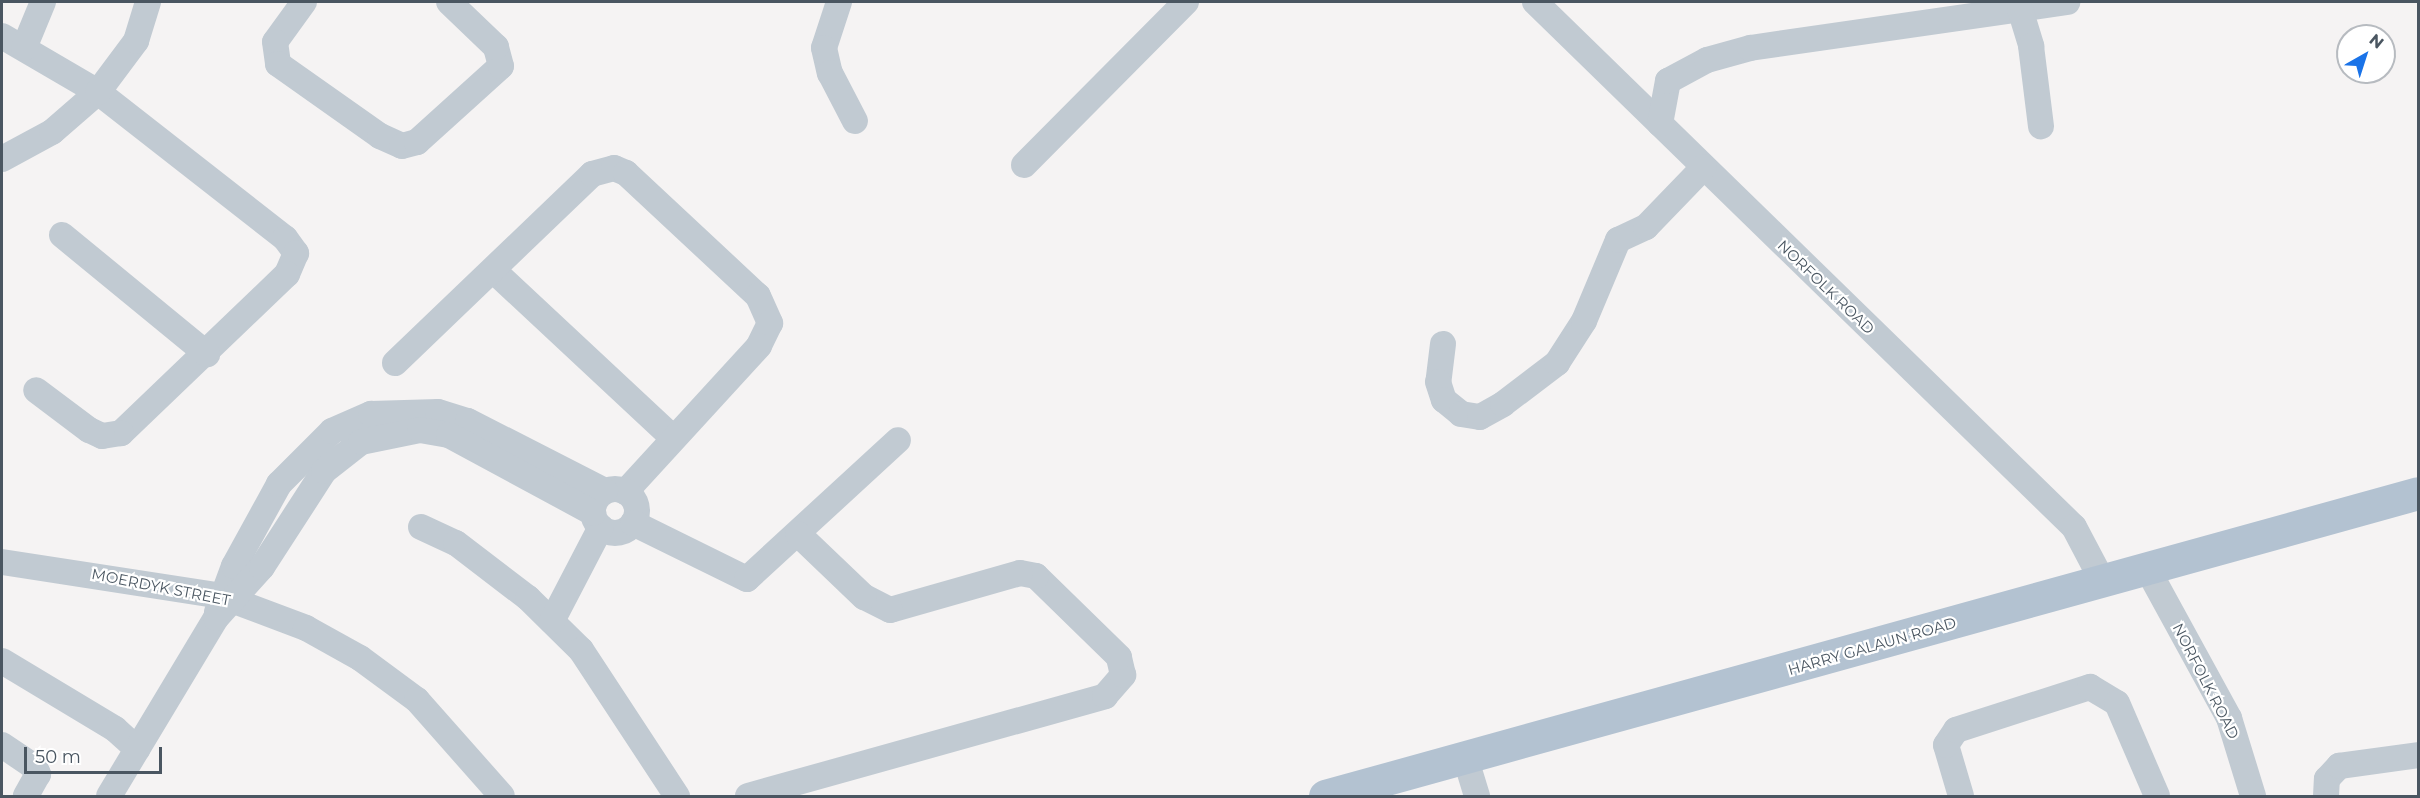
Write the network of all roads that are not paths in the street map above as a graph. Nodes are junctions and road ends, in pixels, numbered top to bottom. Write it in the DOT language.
graph roads {
  1 [pos="43,2"];
  2 [pos="148,2"];
  3 [pos="304,2"];
  4 [pos="449,2"];
  5 [pos="839,2"];
  6 [pos="1186,2"];
  7 [pos="1535,2"];
  8 [pos="2067,2"];
  9 [pos="2020,9"];
  10 [pos="2,36"];
  11 [pos="24,48"];
  12 [pos="98,92"];
  13 [pos="855,121"];
  14 [pos="1660,124"];
  15 [pos="2041,126"];
  16 [pos="2,159"];
  17 [pos="1024,165"];
  18 [pos="1704,168"];
  19 [pos="62,235"];
  20 [pos="494,271"];
  21 [pos="1443,344"];
  22 [pos="207,354"];
  23 [pos="395,363"];
  24 [pos="36,390"];
  25 [pos="672,437"];
  26 [pos="898,440"];
  27 [pos="2418,493"];
  28 [pos="269,503"];
  29 [pos="606,506"];
  30 [pos="294,519"];
  31 [pos="421,527"];
  32 [pos="798,534"];
  33 [pos="2,562"];
  34 [pos="262,567"];
  35 [pos="2148,570"];
  36 [pos="2103,582"];
  37 [pos="224,605"];
  38 [pos="275,614"];
  39 [pos="552,621"];
  40 [pos="2,661"];
  41 [pos="2,746"];
  42 [pos="137,749"];
  43 [pos="2418,755"];
  44 [pos="1466,760"];
  45 [pos="26,796"];
  46 [pos="109,796"];
  47 [pos="502,796"];
  48 [pos="677,796"];
  49 [pos="748,796"];
  50 [pos="1325,796"];
  51 [pos="1477,796"];
  52 [pos="1961,796"];
  53 [pos="2157,796"];
  54 [pos="2253,796"];
  55 [pos="2326,796"];
  1 -- 11 [label="street"];
  2 -- 12 [label="street"];
  3 -- 4 [label="street"];
  5 -- 13 [label="street"];
  6 -- 17 [label="street"];
  7 -- 14 [label="street, NORFOLK ROAD"];
  8 -- 9 [label="street"];
  9 -- 14 [label="street"];
  9 -- 15 [label="street"];
  10 -- 11 [label="street"];
  11 -- 12 [label="street"];
  12 -- 16 [label="street"];
  12 -- 22 [label="street"];
  14 -- 18 [label="street, NORFOLK ROAD"];
  18 -- 21 [label="street"];
  18 -- 36 [label="street, NORFOLK ROAD"];
  19 -- 22 [label="street"];
  20 -- 23 [label="street"];
  20 -- 25 [label="street"];
  20 -- 25 [label="street"];
  22 -- 24 [label="street"];
  25 -- 29 [label="street"];
  26 -- 32 [label="street"];
  27 -- 35 [label="main road, HARRY GALAUN ROAD"];
  28 -- 29 [label="street"];
  28 -- 30 [label="street"];
  28 -- 37 [label="street"];
  29 -- 30 [label="street"];
  29 -- 32 [label="street"];
  29 -- 39 [label="street"];
  30 -- 34 [label="street"];
  31 -- 39 [label="street"];
  32 -- 49 [label="street"];
  33 -- 37 [label="street, MOERDYK STREET"];
  34 -- 37 [label="street"];
  34 -- 38 [label="street"];
  35 -- 36 [label="main road, HARRY GALAUN ROAD"];
  35 -- 54 [label="street, NORFOLK ROAD"];
  36 -- 44 [label="main road, HARRY GALAUN ROAD"];
  37 -- 38 [label="street, MOERDYK STREET"];
  37 -- 42 [label="street"];
  38 -- 47 [label="street, MOERDYK STREET"];
  39 -- 48 [label="street"];
  40 -- 42 [label="street"];
  41 -- 45 [label="street"];
  42 -- 46 [label="street"];
  43 -- 55 [label="street"];
  44 -- 50 [label="main road, HARRY GALAUN ROAD"];
  44 -- 51 [label="street"];
  52 -- 53 [label="street"];
}
